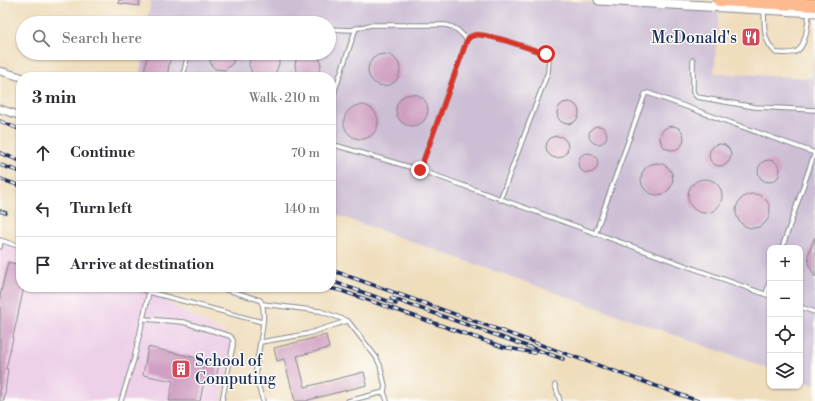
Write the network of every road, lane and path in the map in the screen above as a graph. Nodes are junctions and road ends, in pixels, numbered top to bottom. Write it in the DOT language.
graph roads {
  1 [pos="599,0"];
  2 [pos="719,0"];
  3 [pos="764,6"];
  4 [pos="813,9"];
  5 [pos="356,28"];
  6 [pos="336,29"];
  7 [pos="467,40"];
  8 [pos="187,60"];
  9 [pos="693,60"];
  10 [pos="0,71"];
  11 [pos="185,72"];
  12 [pos="16,76"];
  13 [pos="336,87"];
  14 [pos="0,108"];
  15 [pos="815,110"];
  16 [pos="16,114"];
  17 [pos="336,145"];
  18 [pos="815,152"];
  19 [pos="420,170"];
  20 [pos="500,200"];
  21 [pos="595,234"];
  22 [pos="0,241"];
  23 [pos="783,245"];
  24 [pos="16,246"];
  25 [pos="0,247"];
  26 [pos="767,291"];
  27 [pos="149,292"];
  28 [pos="234,292"];
  29 [pos="766,294"];
  30 [pos="263,304"];
  31 [pos="803,308"];
  32 [pos="815,312"];
  33 [pos="144,319"];
  34 [pos="348,321"];
  35 [pos="262,322"];
  36 [pos="261,342"];
  37 [pos="555,385"];
  38 [pos="384,392"];
  39 [pos="121,401"];
  40 [pos="222,401"];
  41 [pos="263,401"];
  42 [pos="348,401"];
  43 [pos="387,401"];
  44 [pos="560,401"];
  1 -- 3 [label="street"];
  2 -- 3 [label="highway"];
  3 -- 4 [label="highway"];
  3 -- 4 [label="lane"];
  5 -- 6 [label="lane"];
  5 -- 7 [label="lane"];
  5 -- 13 [label="lane"];
  7 -- 19 [label="lane"];
  7 -- 20 [label="lane"];
  8 -- 11 [label="lane"];
  9 -- 15 [label="lane"];
  10 -- 12 [label="street"];
  14 -- 16 [label="street"];
  17 -- 19 [label="lane"];
  18 -- 21 [label="lane"];
  18 -- 23 [label="lane"];
  19 -- 20 [label="lane"];
  20 -- 21 [label="lane"];
  21 -- 29 [label="lane"];
  22 -- 24 [label="lane"];
  22 -- 25 [label="lane"];
  26 -- 29 [label="lane"];
  27 -- 33 [label="lane"];
  27 -- 35 [label="lane"];
  28 -- 30 [label="lane"];
  30 -- 34 [label="lane"];
  30 -- 35 [label="lane"];
  31 -- 32 [label="lane"];
  33 -- 39 [label="lane"];
  33 -- 40 [label="lane"];
  34 -- 36 [label="lane"];
  34 -- 38 [label="lane"];
  35 -- 36 [label="lane"];
  36 -- 41 [label="lane"];
  37 -- 44 [label="lane"];
  38 -- 42 [label="lane"];
  38 -- 43 [label="lane"];
}
